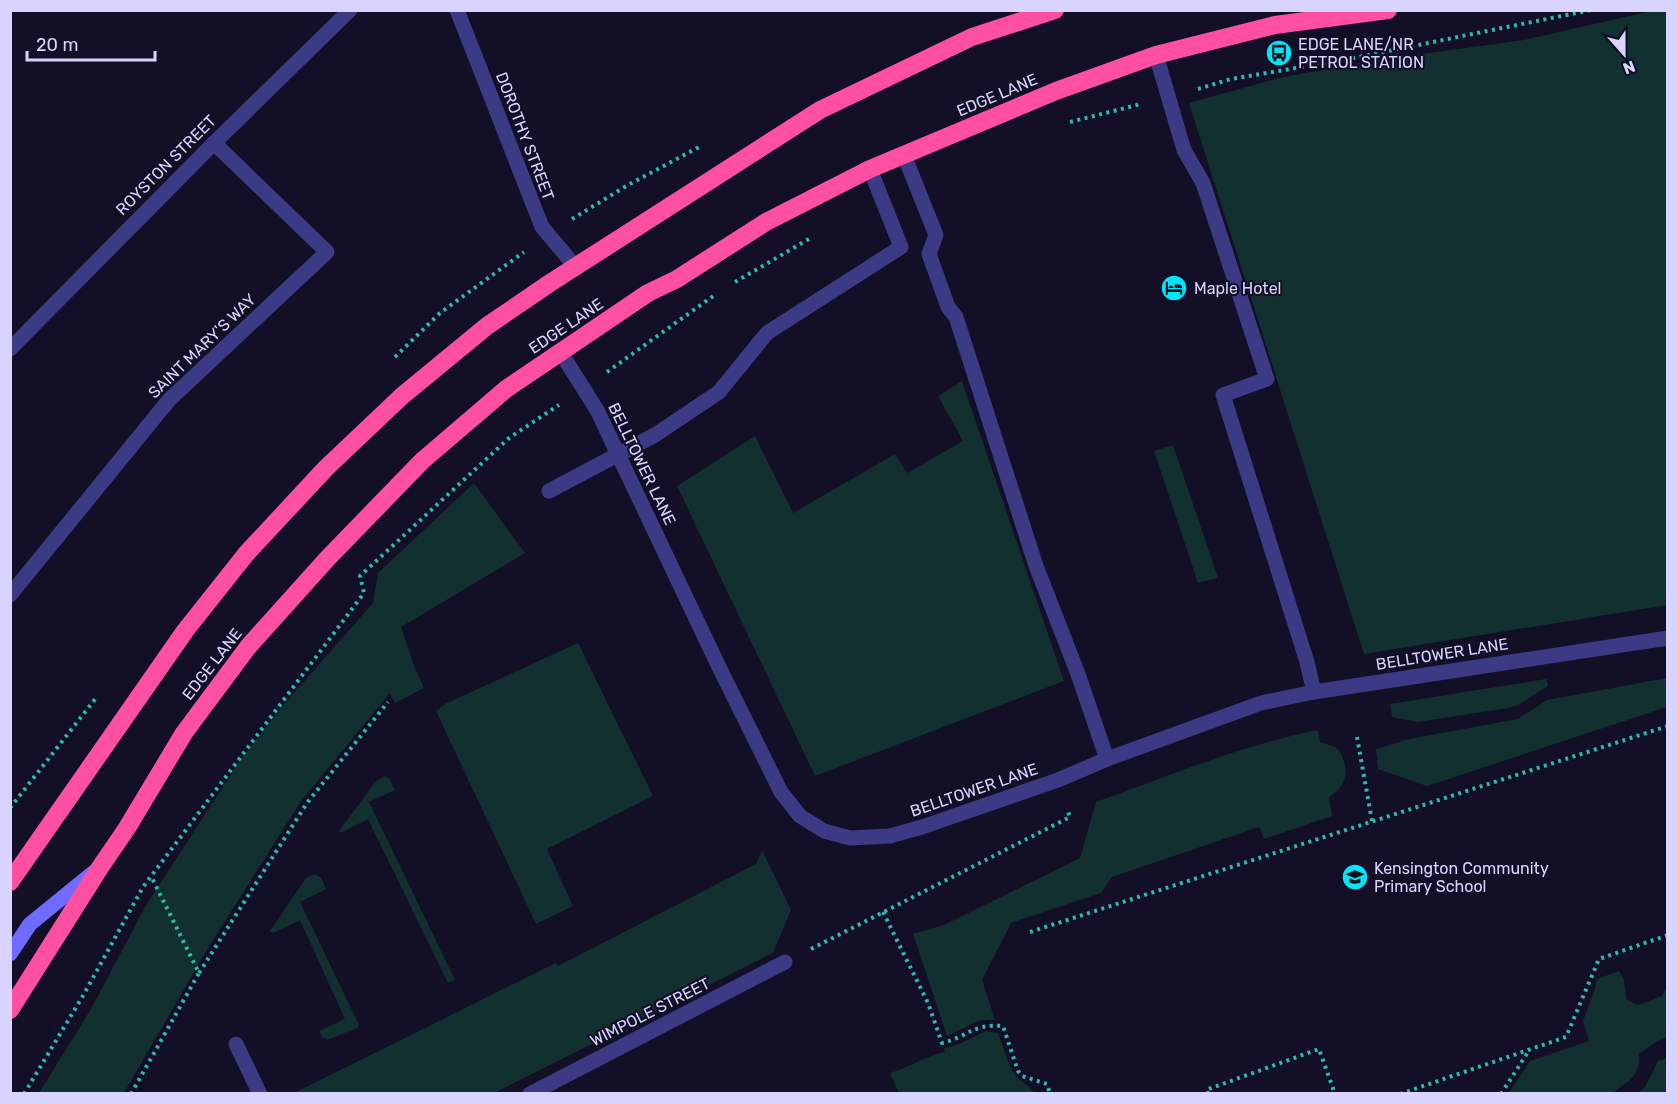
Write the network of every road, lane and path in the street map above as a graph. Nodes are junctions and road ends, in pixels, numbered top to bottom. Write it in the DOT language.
graph roads {
  1 [pos="350,10"];
  2 [pos="457,10"];
  3 [pos="1055,10"];
  4 [pos="1388,10"];
  5 [pos="1156,55"];
  6 [pos="214,143"];
  7 [pos="904,155"];
  8 [pos="870,169"];
  9 [pos="575,266"];
  10 [pos="14,338"];
  11 [pos="561,353"];
  12 [pos="618,453"];
  13 [pos="549,491"];
  14 [pos="10,596"];
  15 [pos="1668,638"];
  16 [pos="1314,692"];
  17 [pos="388,702"];
  18 [pos="1668,726"];
  19 [pos="1357,738"];
  20 [pos="1107,759"];
  21 [pos="1058,780"];
  22 [pos="1372,821"];
  23 [pos="101,866"];
  24 [pos="152,876"];
  25 [pos="10,882"];
  26 [pos="883,912"];
  27 [pos="1030,932"];
  28 [pos="1668,934"];
  29 [pos="10,954"];
  30 [pos="785,962"];
  31 [pos="199,973"];
  32 [pos="10,1010"];
  33 [pos="236,1044"];
  34 [pos="1530,1049"];
  35 [pos="131,1094"];
  36 [pos="260,1094"];
  37 [pos="530,1094"];
  38 [pos="1050,1094"];
  39 [pos="1208,1094"];
  40 [pos="1335,1094"];
  41 [pos="1400,1094"];
  42 [pos="1501,1094"];
  1 -- 6 [label="street, ROYSTON STREET"];
  2 -- 9 [label="street, DOROTHY STREET"];
  3 -- 9 [label="highway"];
  4 -- 5 [label="highway, EDGE LANE"];
  5 -- 7 [label="highway, EDGE LANE"];
  5 -- 16 [label="street"];
  6 -- 10 [label="street, ROYSTON STREET"];
  6 -- 14 [label="street, SAINT MARY'S WAY"];
  7 -- 8 [label="highway, EDGE LANE"];
  7 -- 20 [label="street"];
  8 -- 11 [label="highway, EDGE LANE"];
  8 -- 12 [label="street"];
  9 -- 25 [label="highway"];
  11 -- 12 [label="street, BELLTOWER LANE"];
  11 -- 23 [label="highway, EDGE LANE"];
  12 -- 13 [label="street"];
  12 -- 21 [label="street, BELLTOWER LANE"];
  15 -- 16 [label="street, BELLTOWER LANE"];
  16 -- 20 [label="street, BELLTOWER LANE"];
  17 -- 31 [label="path"];
  18 -- 22 [label="path"];
  19 -- 22 [label="path"];
  20 -- 21 [label="street, BELLTOWER LANE"];
  21 -- 26 [label="path"];
  22 -- 27 [label="path"];
  23 -- 29 [label="main road"];
  23 -- 32 [label="highway, EDGE LANE"];
  24 -- 31 [label="path"];
  26 -- 30 [label="path"];
  26 -- 38 [label="path"];
  28 -- 34 [label="path"];
  30 -- 37 [label="street, WIMPOLE STREET"];
  31 -- 35 [label="path"];
  33 -- 36 [label="street"];
  34 -- 41 [label="path"];
  34 -- 42 [label="path"];
  39 -- 40 [label="path"];
}
